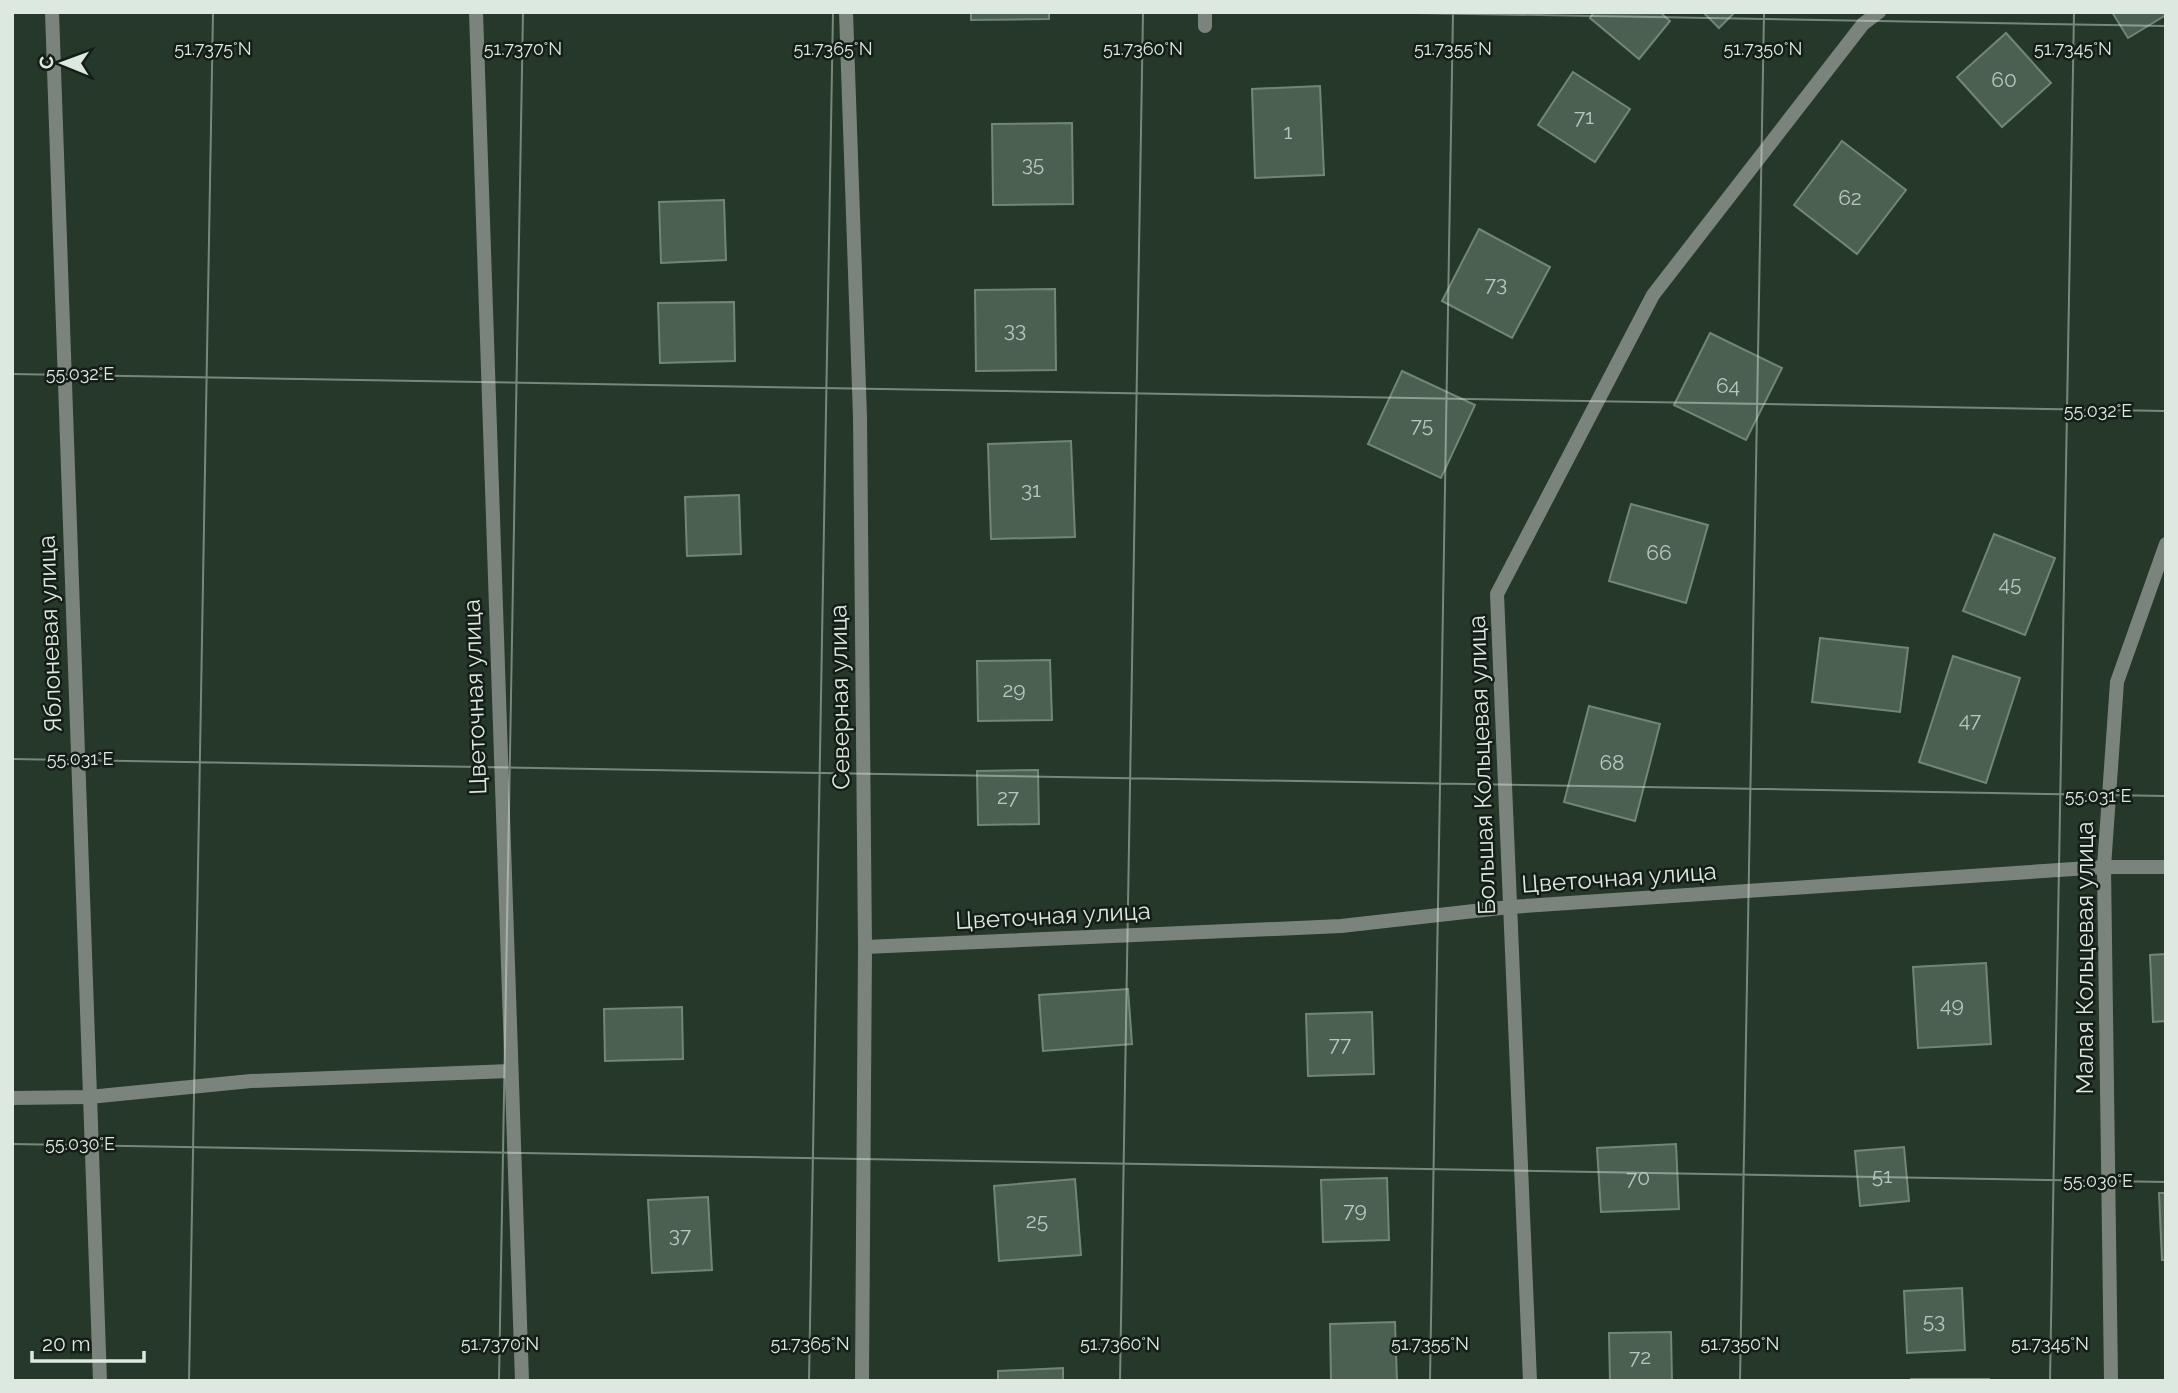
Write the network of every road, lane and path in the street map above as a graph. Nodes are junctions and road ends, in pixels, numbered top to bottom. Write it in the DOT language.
graph roads {
  1 [pos="52,12"];
  2 [pos="477,12"];
  3 [pos="846,12"];
  4 [pos="1879,12"];
  5 [pos="2166,544"];
  6 [pos="2104,867"];
  7 [pos="2166,867"];
  8 [pos="1510,907"];
  9 [pos="865,947"];
  10 [pos="510,1071"];
  11 [pos="89,1097"];
  12 [pos="12,1098"];
  13 [pos="100,1381"];
  14 [pos="522,1381"];
  15 [pos="862,1381"];
  16 [pos="1530,1381"];
  17 [pos="2111,1381"];
  1 -- 11 [label="street, Яблоневая улица"];
  2 -- 10 [label="street, Цветочная улица"];
  3 -- 9 [label="street, Северная улица"];
  4 -- 8 [label="street, Большая Кольцевая улица"];
  5 -- 6 [label="street, Малая Кольцевая улица"];
  6 -- 7 [label="street, Цветочная улица"];
  6 -- 8 [label="street, Цветочная улица"];
  6 -- 17 [label="street, Малая Кольцевая улица"];
  8 -- 9 [label="street, Цветочная улица"];
  8 -- 16 [label="street, Большая Кольцевая улица"];
  9 -- 15 [label="street, Северная улица"];
  10 -- 11 [label="street"];
  10 -- 14 [label="street, Цветочная улица"];
  11 -- 12 [label="street"];
  11 -- 13 [label="street, Яблоневая улица"];
}
